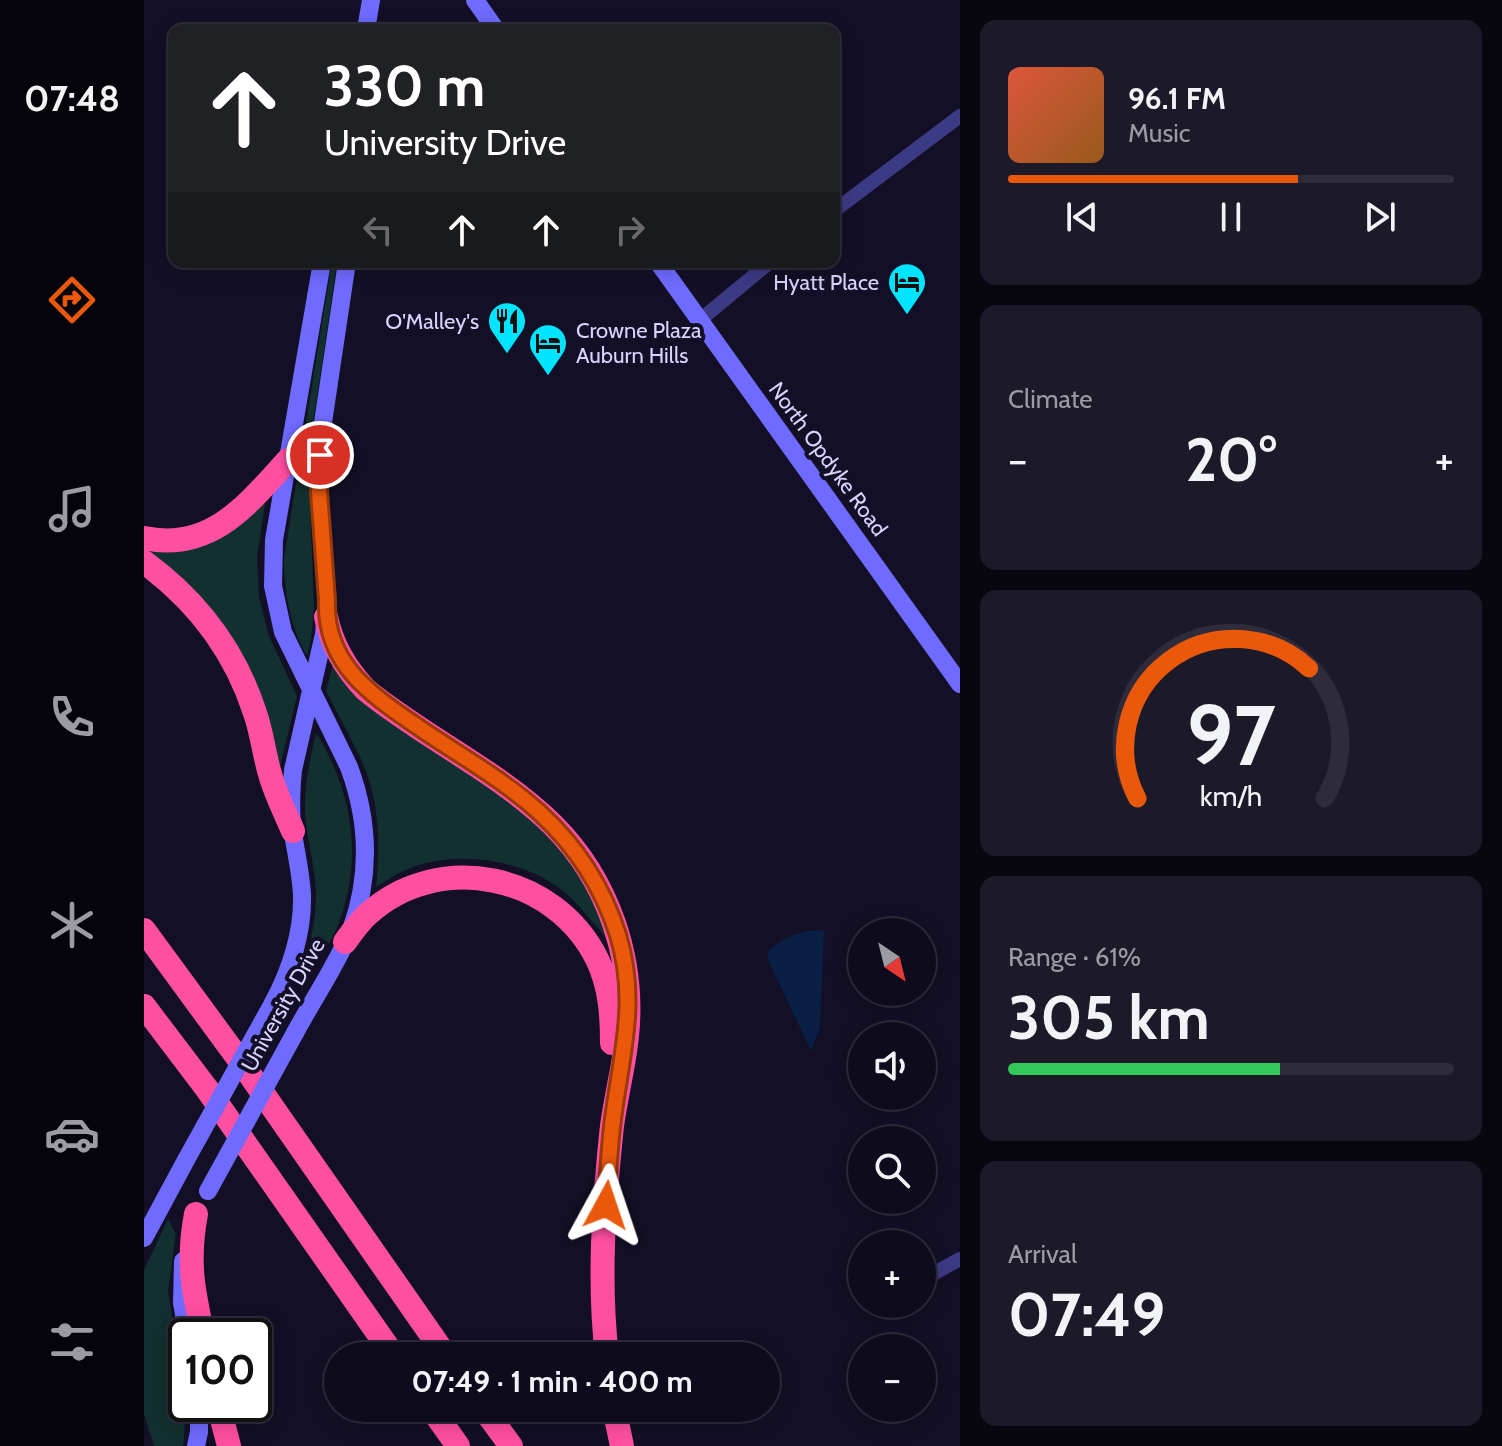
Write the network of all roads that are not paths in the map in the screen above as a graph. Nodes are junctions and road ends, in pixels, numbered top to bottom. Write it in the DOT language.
graph roads {
  1 [pos="371,0"];
  2 [pos="475,0"];
  3 [pos="367,24"];
  4 [pos="492,24"];
  5 [pos="960,116"];
  6 [pos="840,206"];
  7 [pos="321,268"];
  8 [pos="346,268"];
  9 [pos="662,268"];
  10 [pos="763,268"];
  11 [pos="699,321"];
  12 [pos="288,460"];
  13 [pos="144,538"];
  14 [pos="144,562"];
  15 [pos="326,617"];
  16 [pos="960,684"];
  17 [pos="311,691"];
  18 [pos="293,831"];
  19 [pos="144,930"];
  20 [pos="345,942"];
  21 [pos="144,1006"];
  22 [pos="612,1125"];
  23 [pos="196,1214"];
  24 [pos="144,1238"];
  25 [pos="960,1259"];
  26 [pos="936,1272"];
  27 [pos="185,1318"];
  28 [pos="199,1318"];
  29 [pos="384,1342"];
  30 [pos="436,1342"];
  31 [pos="606,1342"];
  32 [pos="199,1422"];
  33 [pos="223,1422"];
  34 [pos="441,1422"];
  35 [pos="493,1422"];
  36 [pos="617,1422"];
  37 [pos="196,1446"];
  38 [pos="229,1446"];
  39 [pos="458,1446"];
  40 [pos="511,1446"];
  41 [pos="622,1446"];
  1 -- 3 [label="main road"];
  2 -- 4 [label="main road"];
  5 -- 6 [label="street"];
  7 -- 12 [label="main road, University Drive"];
  8 -- 15 [label="main road, University Drive"];
  9 -- 11 [label="main road, North Opdyke Road"];
  10 -- 11 [label="street"];
  11 -- 16 [label="main road, North Opdyke Road"];
  12 -- 13 [label="highway"];
  12 -- 17 [label="main road, University Drive"];
  14 -- 18 [label="highway"];
  15 -- 17 [label="main road, University Drive"];
  15 -- 22 [label="highway"];
  17 -- 18 [label="main road, University Drive"];
  17 -- 20 [label="main road, University Drive"];
  18 -- 24 [label="main road, University Drive, bridge"];
  19 -- 30 [label="highway"];
  20 -- 22 [label="highway"];
  20 -- 23 [label="main road, University Drive, bridge"];
  21 -- 29 [label="highway"];
  22 -- 31 [label="highway"];
  23 -- 27 [label="main road, University Drive"];
  23 -- 28 [label="highway"];
  25 -- 26 [label="street"];
  32 -- 37 [label="main road"];
  33 -- 38 [label="highway"];
  34 -- 39 [label="highway"];
  35 -- 40 [label="highway"];
  36 -- 41 [label="highway"];
}
